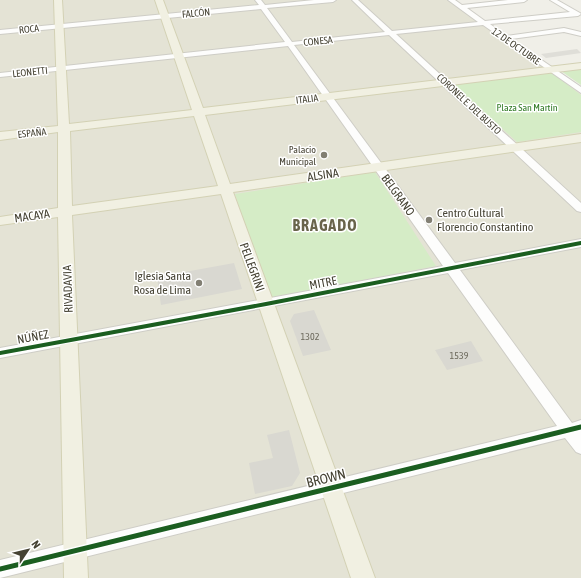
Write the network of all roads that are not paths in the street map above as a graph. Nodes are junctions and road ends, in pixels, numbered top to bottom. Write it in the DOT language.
graph roads {
  1 [pos="58,0"];
  2 [pos="159,0"];
  3 [pos="333,0"];
  4 [pos="356,0"];
  5 [pos="451,0"];
  6 [pos="524,0"];
  7 [pos="553,0"];
  8 [pos="260,4"];
  9 [pos="461,7"];
  10 [pos="579,14"];
  11 [pos="164,16"];
  12 [pos="484,23"];
  13 [pos="58,26"];
  14 [pos="0,32"];
  15 [pos="392,33"];
  16 [pos="581,34"];
  17 [pos="504,38"];
  18 [pos="289,45"];
  19 [pos="178,56"];
  20 [pos="581,66"];
  21 [pos="60,69"];
  22 [pos="550,70"];
  23 [pos="0,75"];
  24 [pos="445,82"];
  25 [pos="581,91"];
  26 [pos="327,97"];
  27 [pos="200,113"];
  28 [pos="64,129"];
  29 [pos="0,136"];
  30 [pos="581,138"];
  31 [pos="516,147"];
  32 [pos="378,167"];
  33 [pos="225,189"];
  34 [pos="581,209"];
  35 [pos="65,211"];
  36 [pos="0,221"];
  37 [pos="581,243"];
  38 [pos="451,267"];
  39 [pos="266,304"];
  40 [pos="69,341"];
  41 [pos="0,354"];
  42 [pos="575,428"];
  43 [pos="581,447"];
  44 [pos="330,488"];
  45 [pos="76,552"];
  46 [pos="0,569"];
  47 [pos="76,578"];
  48 [pos="363,578"];
  1 -- 13 [label="main road, RIVADAVIA"];
  2 -- 11 [label="main road, PELLEGRINI"];
  3 -- 8 [label="street, FALCÓN"];
  4 -- 15 [label="street, CORONEL E. DEL BUSTO"];
  5 -- 9 [label="street, 12 DE OCTUBRE"];
  6 -- 9 [label="street"];
  7 -- 10 [label="street"];
  8 -- 11 [label="street, FALCÓN"];
  8 -- 18 [label="street, BELGRANO"];
  9 -- 12 [label="street, 12 DE OCTUBRE"];
  10 -- 12 [label="street, CONESA"];
  11 -- 13 [label="street, FALCÓN"];
  11 -- 19 [label="main road, PELLEGRINI"];
  12 -- 15 [label="street, CONESA"];
  12 -- 17 [label="street, 12 DE OCTUBRE"];
  13 -- 14 [label="street, ROCA"];
  13 -- 21 [label="main road, RIVADAVIA"];
  15 -- 18 [label="street, CONESA"];
  15 -- 24 [label="street, CORONEL E. DEL BUSTO"];
  16 -- 17 [label="street"];
  17 -- 22 [label="street, 12 DE OCTUBRE"];
  18 -- 19 [label="street, CONESA"];
  18 -- 26 [label="street, BELGRANO"];
  19 -- 21 [label="street, CONESA"];
  19 -- 27 [label="main road, PELLEGRINI"];
  20 -- 22 [label="main road, ITALIA"];
  21 -- 23 [label="street, LEONETTI"];
  21 -- 28 [label="main road, RIVADAVIA"];
  22 -- 24 [label="main road, ITALIA"];
  22 -- 25 [label="street, 12 DE OCTUBRE"];
  24 -- 26 [label="main road, ITALIA"];
  24 -- 31 [label="street, CORONEL E. DEL BUSTO"];
  26 -- 27 [label="main road, ITALIA"];
  26 -- 32 [label="street, BELGRANO"];
  27 -- 28 [label="main road, ITALIA"];
  27 -- 33 [label="main road, PELLEGRINI"];
  28 -- 29 [label="main road, ESPAÑA"];
  28 -- 35 [label="main road, RIVADAVIA"];
  30 -- 31 [label="main road, ALSINA"];
  31 -- 32 [label="main road, ALSINA"];
  31 -- 34 [label="street, CORONEL E. DEL BUSTO"];
  32 -- 33 [label="main road, ALSINA"];
  32 -- 38 [label="street, BELGRANO"];
  33 -- 35 [label="main road, ALSINA"];
  33 -- 39 [label="main road, PELLEGRINI"];
  35 -- 36 [label="main road, MACAYA"];
  35 -- 40 [label="main road, RIVADAVIA"];
  37 -- 38 [label="street, MITRE"];
  38 -- 39 [label="street, MITRE"];
  38 -- 42 [label="street, BELGRANO"];
  39 -- 40 [label="street, MITRE"];
  39 -- 44 [label="main road, PELLEGRINI"];
  40 -- 41 [label="street, NÚÑEZ"];
  40 -- 45 [label="main road, RIVADAVIA"];
  42 -- 43 [label="street, BELGRANO"];
  42 -- 44 [label="street, BROWN"];
  44 -- 45 [label="street, BROWN"];
  44 -- 48 [label="main road, PELLEGRINI"];
  45 -- 46 [label="street, BROWN"];
  45 -- 47 [label="main road, RIVADAVIA"];
}
